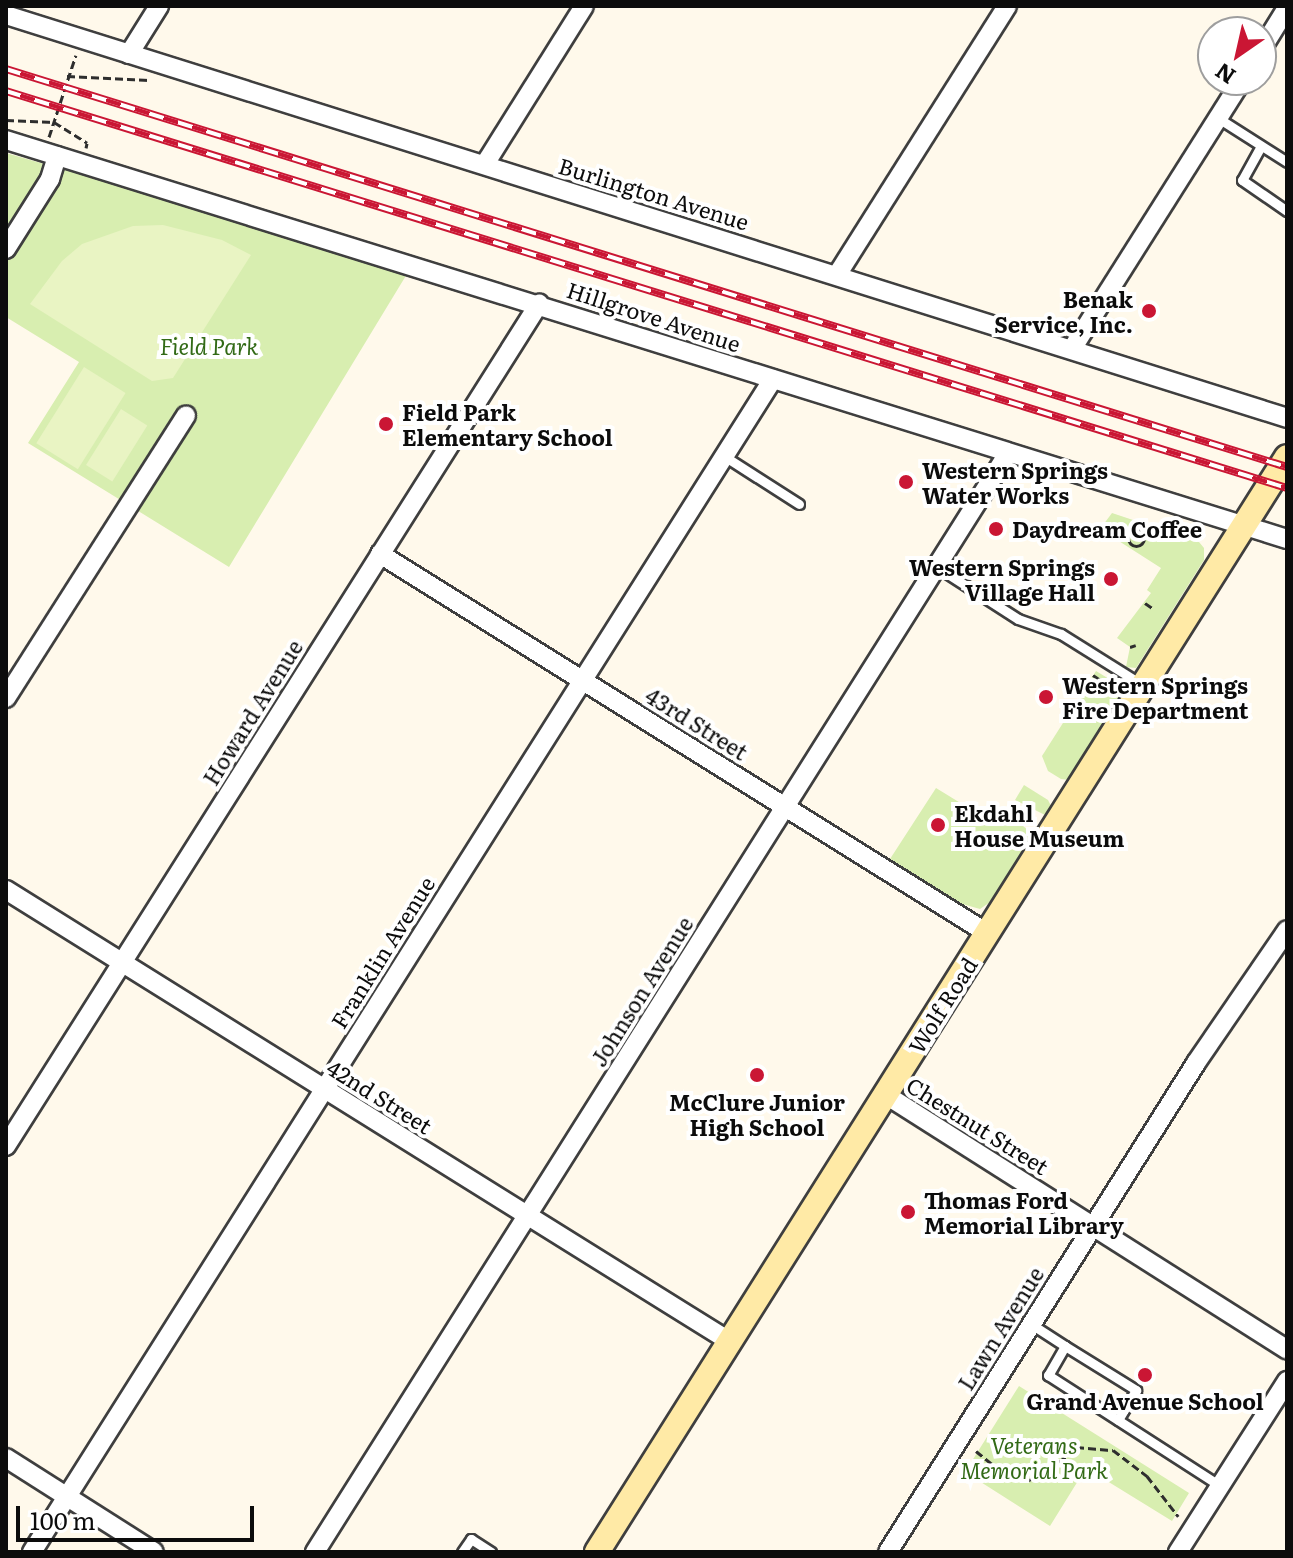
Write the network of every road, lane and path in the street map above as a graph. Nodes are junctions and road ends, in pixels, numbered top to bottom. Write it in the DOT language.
graph roads {
  1 [pos="159,6"];
  2 [pos="584,6"];
  3 [pos="1007,6"];
  4 [pos="6,15"];
  5 [pos="74,54"];
  6 [pos="129,54"];
  7 [pos="67,76"];
  8 [pos="149,80"];
  9 [pos="1232,96"];
  10 [pos="1218,118"];
  11 [pos="6,120"];
  12 [pos="54,122"];
  13 [pos="6,140"];
  14 [pos="1261,146"];
  15 [pos="55,147"];
  16 [pos="79,150"];
  17 [pos="1287,162"];
  18 [pos="485,164"];
  19 [pos="1287,211"];
  20 [pos="6,249"];
  21 [pos="837,275"];
  22 [pos="539,304"];
  23 [pos="1072,349"];
  24 [pos="773,379"];
  25 [pos="186,415"];
  26 [pos="1287,418"];
  27 [pos="1007,455"];
  28 [pos="724,456"];
  29 [pos="1287,457"];
  30 [pos="799,504"];
  31 [pos="1145,522"];
  32 [pos="1245,527"];
  33 [pos="1140,531"];
  34 [pos="1287,539"];
  35 [pos="380,554"];
  36 [pos="937,567"];
  37 [pos="1145,603"];
  38 [pos="1154,609"];
  39 [pos="1136,645"];
  40 [pos="1130,647"];
  41 [pos="1093,675"];
  42 [pos="583,681"];
  43 [pos="1144,686"];
  44 [pos="1117,691"];
  45 [pos="6,698"];
  46 [pos="785,806"];
  47 [pos="6,890"];
  48 [pos="1287,930"];
  49 [pos="987,933"];
  50 [pos="122,962"];
  51 [pos="323,1089"];
  52 [pos="886,1095"];
  53 [pos="6,1146"];
  54 [pos="529,1216"];
  55 [pos="1093,1226"];
  56 [pos="1031,1324"];
  57 [pos="729,1341"];
  58 [pos="1065,1346"];
  59 [pos="1287,1349"];
  60 [pos="1287,1381"];
  61 [pos="1118,1420"];
  62 [pos="976,1451"];
  63 [pos="6,1458"];
  64 [pos="1220,1486"];
  65 [pos="68,1496"];
  66 [pos="1178,1516"];
  67 [pos="32,1552"];
  68 [pos="154,1552"];
  69 [pos="315,1552"];
  70 [pos="462,1552"];
  71 [pos="491,1552"];
  72 [pos="597,1552"];
  73 [pos="888,1552"];
  74 [pos="1178,1552"];
  1 -- 6 [label="street"];
  2 -- 18 [label="street"];
  3 -- 21 [label="street"];
  4 -- 6 [label="street, Burlington Avenue"];
  5 -- 7 [label="path"];
  6 -- 18 [label="street, Burlington Avenue"];
  7 -- 8 [label="path"];
  7 -- 12 [label="path"];
  9 -- 10 [label="street"];
  10 -- 14 [label="lane"];
  10 -- 23 [label="street"];
  11 -- 12 [label="path"];
  12 -- 15 [label="path"];
  12 -- 16 [label="path"];
  13 -- 15 [label="street, Hillgrove Avenue"];
  14 -- 17 [label="lane"];
  14 -- 19 [label="lane"];
  15 -- 20 [label="street"];
  15 -- 22 [label="street, Hillgrove Avenue"];
  18 -- 21 [label="street, Burlington Avenue"];
  21 -- 23 [label="street, Burlington Avenue"];
  22 -- 24 [label="street, Hillgrove Avenue"];
  22 -- 35 [label="street, Howard Avenue"];
  23 -- 26 [label="street, Burlington Avenue"];
  24 -- 27 [label="street, Hillgrove Avenue"];
  24 -- 28 [label="street, Franklin Avenue"];
  25 -- 45 [label="street"];
  27 -- 32 [label="street, Hillgrove Avenue"];
  27 -- 36 [label="street, Johnson Avenue"];
  28 -- 30 [label="lane"];
  28 -- 42 [label="street, Franklin Avenue"];
  29 -- 32 [label="main road, Wolf Road"];
  31 -- 33 [label="path"];
  32 -- 34 [label="street, Hillgrove Avenue"];
  32 -- 43 [label="main road, Wolf Road"];
  33 -- 33 [label="path"];
  35 -- 42 [label="street, 43rd Street"];
  35 -- 50 [label="street, Howard Avenue"];
  36 -- 43 [label="lane"];
  36 -- 46 [label="street, Johnson Avenue"];
  37 -- 38 [label="path"];
  39 -- 40 [label="path"];
  41 -- 44 [label="path"];
  42 -- 46 [label="street, 43rd Street"];
  42 -- 51 [label="street, Franklin Avenue"];
  43 -- 49 [label="main road, Wolf Road"];
  46 -- 49 [label="street, 43rd Street"];
  46 -- 54 [label="street, Johnson Avenue"];
  47 -- 50 [label="street, 42nd Street"];
  48 -- 55 [label="street, Lawn Avenue"];
  49 -- 52 [label="main road, Wolf Road"];
  50 -- 51 [label="street, 42nd Street"];
  50 -- 53 [label="street, Howard Avenue"];
  51 -- 54 [label="street, 42nd Street"];
  51 -- 65 [label="street, Franklin Avenue"];
  52 -- 55 [label="street, Chestnut Street"];
  52 -- 57 [label="main road, Wolf Road"];
  54 -- 57 [label="street, 42nd Street"];
  54 -- 69 [label="street, Johnson Avenue"];
  55 -- 56 [label="street, Lawn Avenue"];
  55 -- 59 [label="street, Chestnut Street"];
  56 -- 58 [label="lane"];
  56 -- 73 [label="street, Lawn Avenue"];
  57 -- 72 [label="main road, Wolf Road"];
  58 -- 61 [label="lane"];
  58 -- 61 [label="lane"];
  60 -- 64 [label="street"];
  61 -- 64 [label="lane"];
  62 -- 66 [label="path"];
  63 -- 65 [label="street"];
  64 -- 74 [label="street"];
  65 -- 67 [label="street, Franklin Avenue"];
  65 -- 68 [label="street"];
  70 -- 71 [label="lane"];
}
